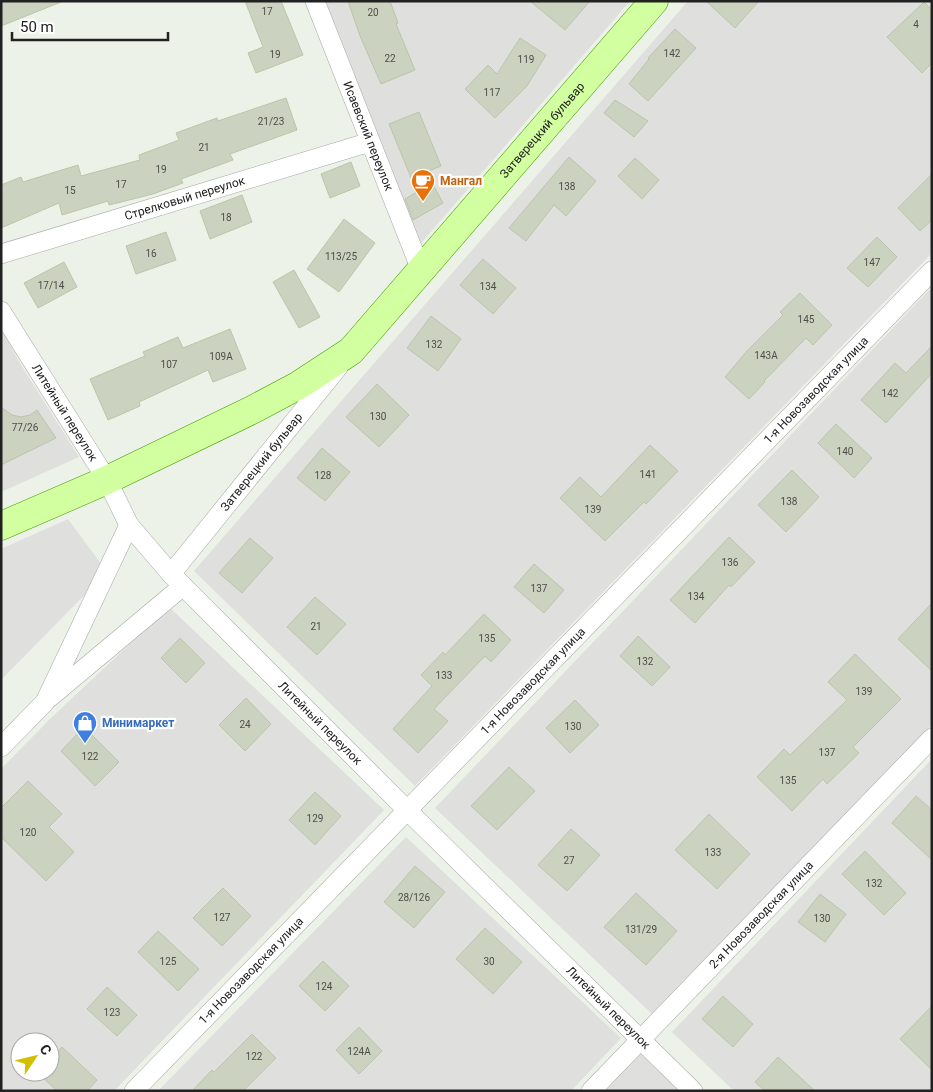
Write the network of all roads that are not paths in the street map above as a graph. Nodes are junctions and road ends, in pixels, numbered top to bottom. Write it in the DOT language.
graph roads {
  1 [pos="315,1"];
  2 [pos="654,1"];
  3 [pos="370,142"];
  4 [pos="1,254"];
  5 [pos="421,270"];
  6 [pos="932,271"];
  7 [pos="1,311"];
  8 [pos="351,351"];
  9 [pos="107,480"];
  10 [pos="129,525"];
  11 [pos="1,526"];
  12 [pos="177,580"];
  13 [pos="45,702"];
  14 [pos="932,738"];
  15 [pos="1,747"];
  16 [pos="408,811"];
  17 [pos="640,1040"];
  18 [pos="134,1091"];
  19 [pos="591,1091"];
  20 [pos="693,1091"];
  1 -- 3 [label="street, Исаевский переулок"];
  2 -- 5 [label="main road, Затверецкий бульвар"];
  3 -- 4 [label="street, Стрелковый переулок"];
  3 -- 5 [label="street, Исаевский переулок"];
  5 -- 8 [label="main road, Затверецкий бульвар"];
  6 -- 16 [label="street, 1-я Новозаводская улица"];
  7 -- 9 [label="street, Литейный переулок"];
  8 -- 9 [label="main road, Затверецкий бульвар"];
  8 -- 12 [label="street, Затверецкий бульвар"];
  9 -- 10 [label="street, Литейный переулок"];
  9 -- 11 [label="main road, Затверецкий бульвар"];
  10 -- 12 [label="street, Литейный переулок"];
  10 -- 13 [label="street, Затверецкий бульвар"];
  12 -- 13 [label="street, Затверецкий бульвар"];
  12 -- 16 [label="street, Литейный переулок"];
  13 -- 15 [label="street, Затверецкий бульвар"];
  14 -- 17 [label="street, 2-я Новозаводская улица"];
  16 -- 17 [label="street, Литейный переулок"];
  16 -- 18 [label="street, 1-я Новозаводская улица"];
  17 -- 19 [label="street, 2-я Новозаводская улица"];
  17 -- 20 [label="street, Литейный переулок"];
}
